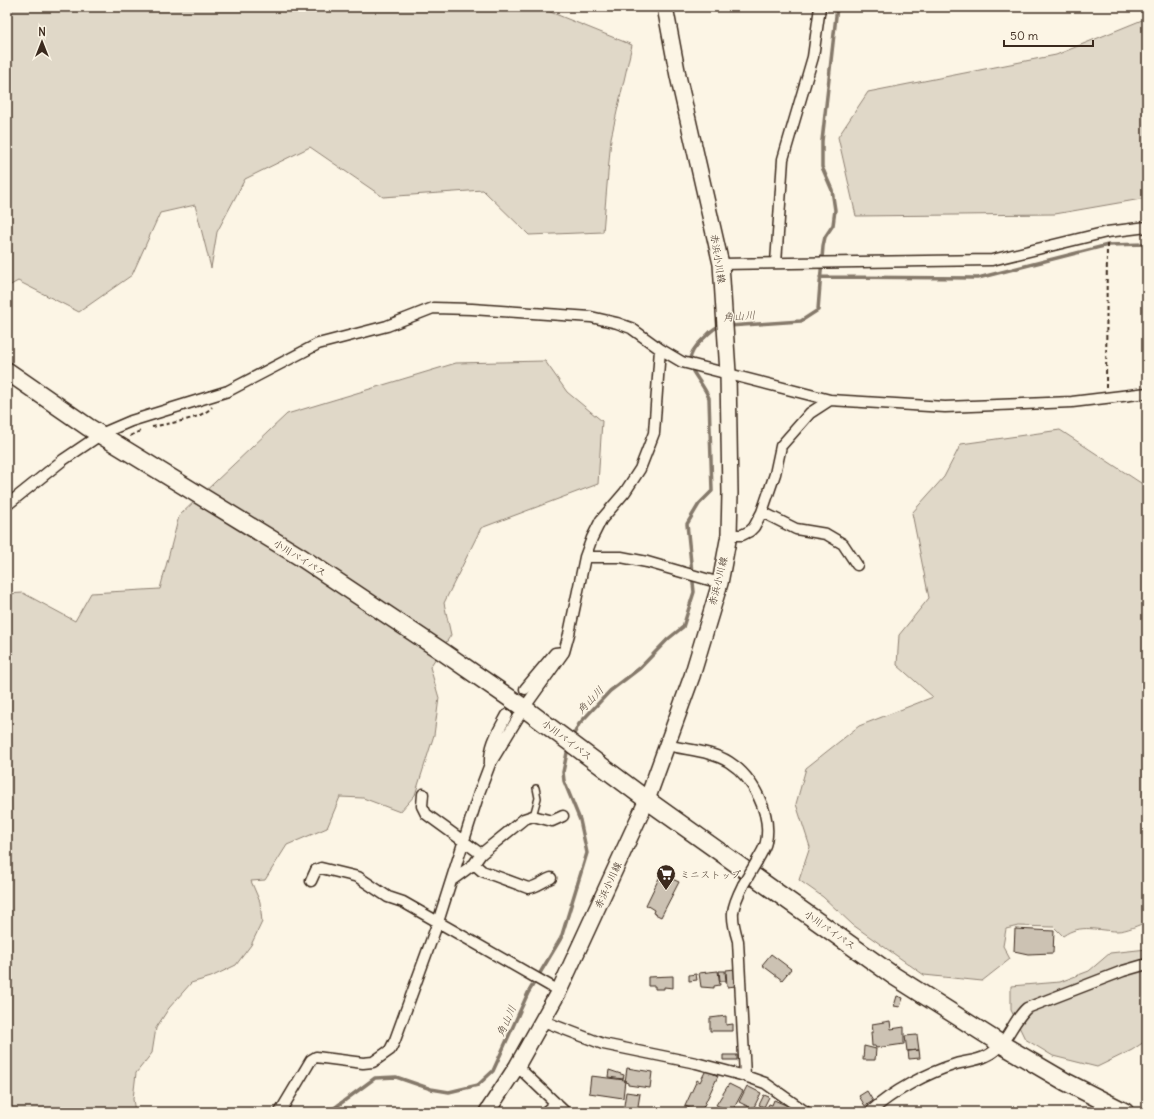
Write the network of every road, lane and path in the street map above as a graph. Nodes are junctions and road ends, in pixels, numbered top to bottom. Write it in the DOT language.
graph roads {
  1 [pos="665,7"];
  2 [pos="820,7"];
  3 [pos="1147,227"];
  4 [pos="1107,232"];
  5 [pos="776,263"];
  6 [pos="720,264"];
  7 [pos="660,349"];
  8 [pos="7,371"];
  9 [pos="728,373"];
  10 [pos="228,391"];
  11 [pos="1147,393"];
  12 [pos="1106,398"];
  13 [pos="830,400"];
  14 [pos="101,436"];
  15 [pos="124,438"];
  16 [pos="7,505"];
  17 [pos="762,512"];
  18 [pos="728,535"];
  19 [pos="585,557"];
  20 [pos="857,565"];
  21 [pos="720,583"];
  22 [pos="564,652"];
  23 [pos="525,689"];
  24 [pos="524,708"];
  25 [pos="507,715"];
  26 [pos="667,745"];
  27 [pos="490,764"];
  28 [pos="536,788"];
  29 [pos="423,794"];
  30 [pos="647,800"];
  31 [pos="533,816"];
  32 [pos="563,816"];
  33 [pos="464,841"];
  34 [pos="481,854"];
  35 [pos="474,864"];
  36 [pos="551,878"];
  37 [pos="452,880"];
  38 [pos="311,881"];
  39 [pos="438,922"];
  40 [pos="1147,964"];
  41 [pos="553,988"];
  42 [pos="543,1021"];
  43 [pos="1001,1044"];
  44 [pos="518,1066"];
  45 [pos="745,1076"];
  46 [pos="556,1102"];
  47 [pos="280,1112"];
  48 [pos="487,1112"];
  49 [pos="545,1112"];
  50 [pos="565,1112"];
  51 [pos="806,1112"];
  52 [pos="870,1112"];
  53 [pos="1125,1112"];
  1 -- 6 [label="main road, 赤浜小川線"];
  2 -- 5 [label="street"];
  3 -- 4 [label="street"];
  4 -- 5 [label="street"];
  4 -- 12 [label="path"];
  5 -- 6 [label="street"];
  6 -- 9 [label="main road, 赤浜小川線"];
  7 -- 9 [label="street"];
  7 -- 10 [label="street"];
  7 -- 19 [label="street"];
  8 -- 14 [label="highway, 小川バイパス"];
  9 -- 13 [label="street"];
  9 -- 18 [label="main road, 赤浜小川線"];
  10 -- 14 [label="street"];
  10 -- 15 [label="path"];
  11 -- 12 [label="street"];
  12 -- 13 [label="street"];
  13 -- 17 [label="street"];
  14 -- 16 [label="street"];
  14 -- 24 [label="highway, 小川バイパス"];
  17 -- 18 [label="street"];
  17 -- 20 [label="street"];
  18 -- 21 [label="main road, 赤浜小川線"];
  19 -- 21 [label="street"];
  19 -- 22 [label="street"];
  21 -- 26 [label="main road, 赤浜小川線"];
  22 -- 23 [label="street"];
  22 -- 24 [label="street"];
  24 -- 27 [label="street"];
  24 -- 30 [label="highway, 小川バイパス"];
  25 -- 27 [label="street"];
  26 -- 30 [label="main road, 赤浜小川線"];
  26 -- 45 [label="street, bridge"];
  27 -- 33 [label="street"];
  28 -- 31 [label="lane"];
  29 -- 33 [label="street"];
  30 -- 41 [label="main road, 赤浜小川線"];
  30 -- 43 [label="highway, 小川バイパス"];
  31 -- 32 [label="street"];
  31 -- 34 [label="street"];
  33 -- 34 [label="street"];
  33 -- 37 [label="street"];
  34 -- 35 [label="street"];
  35 -- 36 [label="street"];
  35 -- 37 [label="street"];
  37 -- 39 [label="street"];
  38 -- 39 [label="street"];
  39 -- 41 [label="street"];
  39 -- 47 [label="street"];
  40 -- 43 [label="street"];
  41 -- 42 [label="main road, 赤浜小川線"];
  42 -- 44 [label="main road, 赤浜小川線"];
  42 -- 45 [label="street"];
  43 -- 52 [label="street"];
  43 -- 53 [label="highway, 小川バイパス"];
  44 -- 46 [label="street"];
  44 -- 48 [label="main road, 赤浜小川線"];
  45 -- 51 [label="street"];
  46 -- 49 [label="street"];
  46 -- 50 [label="street"];
}
